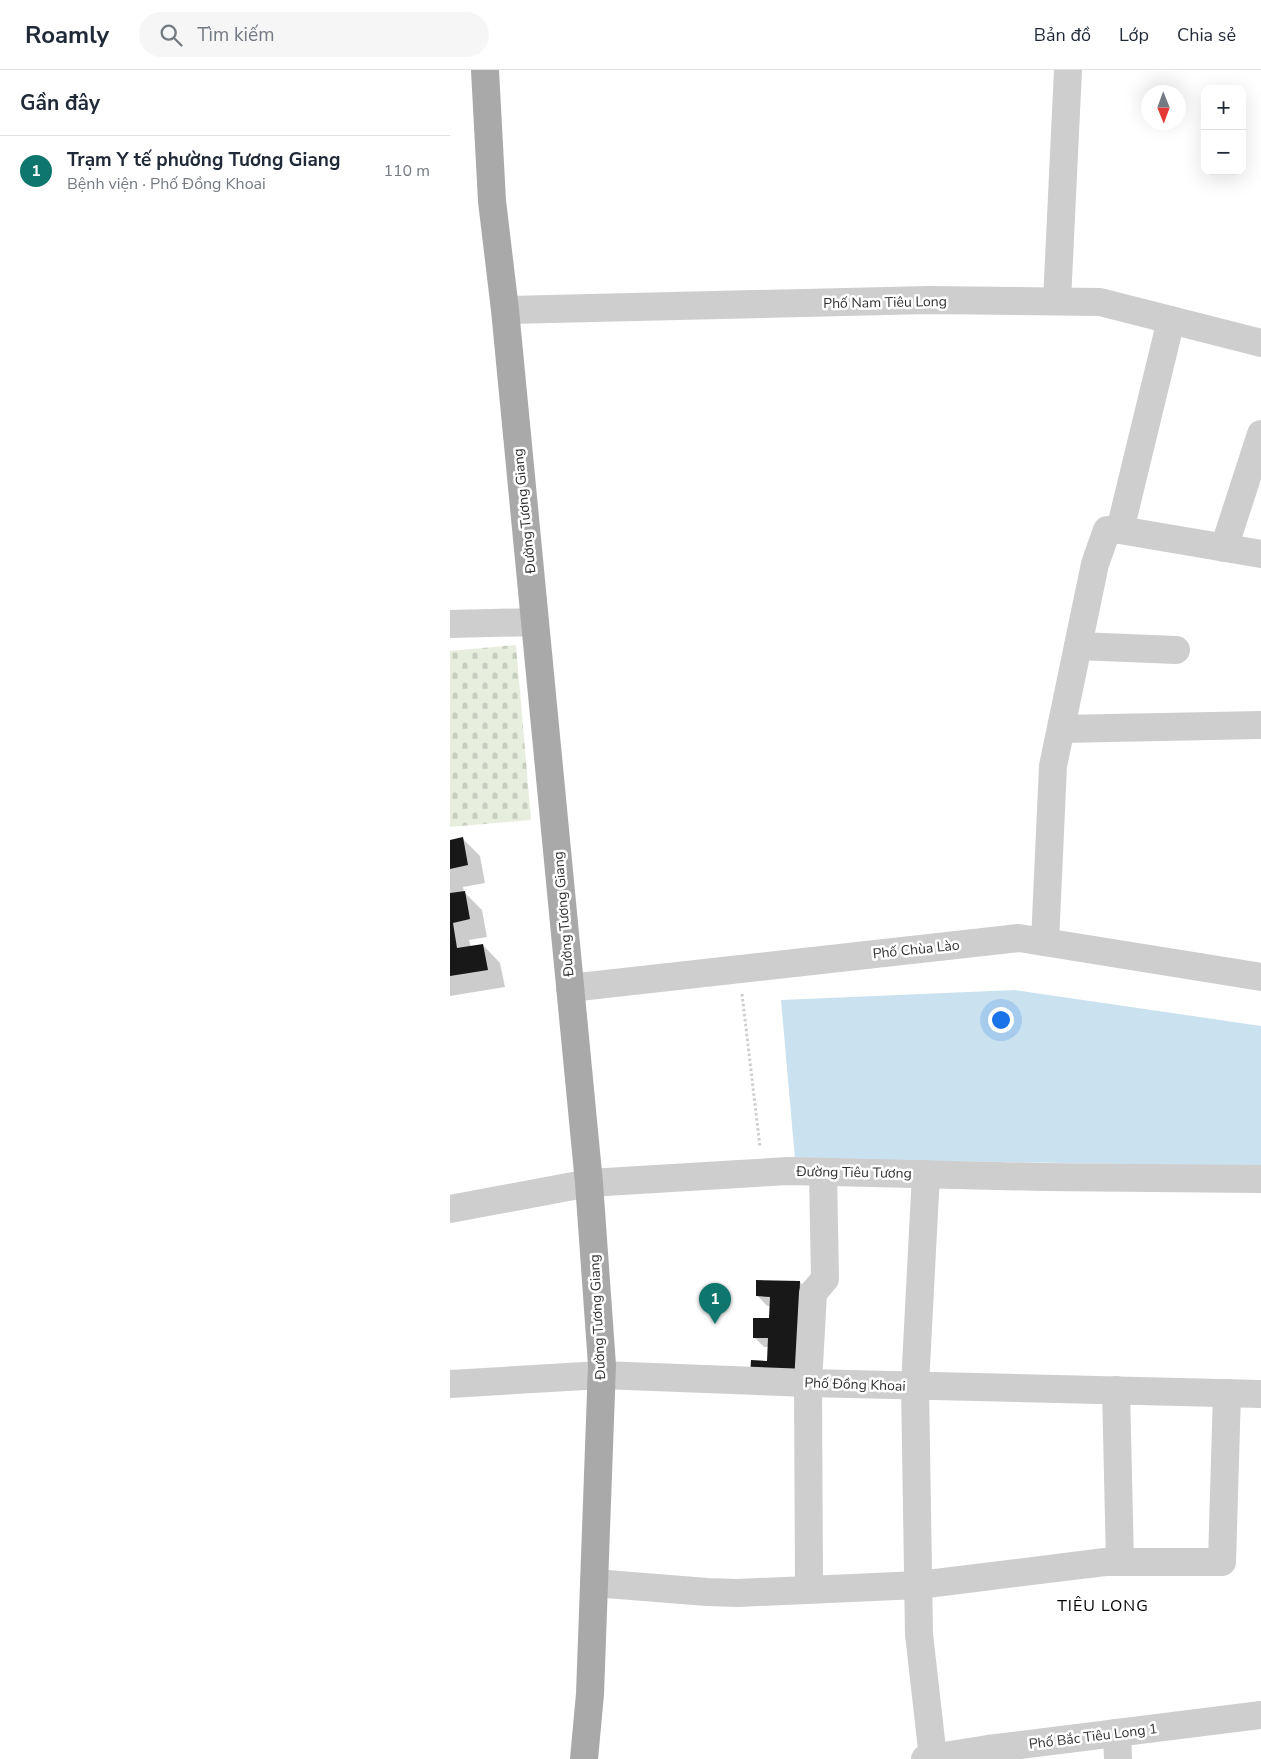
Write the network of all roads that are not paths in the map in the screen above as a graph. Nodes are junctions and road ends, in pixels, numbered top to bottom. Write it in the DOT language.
graph roads {
  1 [pos="485,70"];
  2 [pos="1068,70"];
  3 [pos="1057,301"];
  4 [pos="505,310"];
  5 [pos="1171,320"];
  6 [pos="1261,343"];
  7 [pos="1261,434"];
  8 [pos="1120,530"];
  9 [pos="1224,548"];
  10 [pos="1261,554"];
  11 [pos="535,622"];
  12 [pos="450,624"];
  13 [pos="1078,646"];
  14 [pos="1176,650"];
  15 [pos="1261,724"];
  16 [pos="1060,729"];
  17 [pos="1045,942"];
  18 [pos="1261,978"];
  19 [pos="570,988"];
  20 [pos="823,1172"];
  21 [pos="926,1174"];
  22 [pos="1261,1179"];
  23 [pos="589,1183"];
  24 [pos="450,1209"];
  25 [pos="601,1375"];
  26 [pos="808,1383"];
  27 [pos="450,1384"];
  28 [pos="916,1386"];
  29 [pos="1116,1390"];
  30 [pos="1227,1393"];
  31 [pos="1261,1394"];
  32 [pos="1120,1562"];
  33 [pos="594,1583"];
  34 [pos="919,1585"];
  35 [pos="809,1588"];
  36 [pos="1261,1715"];
  37 [pos="1117,1746"];
  38 [pos="989,1754"];
  39 [pos="929,1758"];
  40 [pos="584,1759"];
  1 -- 4 [label="main road, Đường Tương Giang"];
  2 -- 3 [label="street"];
  3 -- 4 [label="street, Phố Nam Tiêu Long"];
  3 -- 5 [label="street, Phố Nam Tiêu Long"];
  4 -- 11 [label="main road, Đường Tương Giang"];
  5 -- 6 [label="street, Phố Nam Tiêu Long"];
  5 -- 8 [label="street"];
  7 -- 9 [label="street"];
  8 -- 9 [label="street"];
  8 -- 13 [label="street"];
  9 -- 10 [label="street"];
  11 -- 12 [label="street"];
  11 -- 19 [label="main road, Đường Tương Giang"];
  13 -- 14 [label="street"];
  13 -- 16 [label="street"];
  15 -- 16 [label="street"];
  16 -- 17 [label="street"];
  17 -- 18 [label="street, Phố Chùa Lào"];
  17 -- 19 [label="street, Phố Chùa Lào"];
  19 -- 23 [label="main road, Đường Tương Giang"];
  20 -- 21 [label="street, Đường Tiêu Tương"];
  20 -- 23 [label="street, Đường Tiêu Tương"];
  20 -- 26 [label="street"];
  21 -- 22 [label="street, Đường Tiêu Tương"];
  21 -- 28 [label="street"];
  23 -- 24 [label="street, Đường Tiêu Tương"];
  23 -- 25 [label="main road, Đường Tương Giang"];
  25 -- 26 [label="street, Phố Đồng Khoai"];
  25 -- 27 [label="street, Phố Đồng Khoai"];
  25 -- 33 [label="main road, Đường Tương Giang"];
  26 -- 28 [label="street, Phố Đồng Khoai"];
  26 -- 35 [label="street"];
  28 -- 29 [label="street, Phố Đồng Khoai"];
  28 -- 34 [label="street"];
  29 -- 30 [label="street, Phố Đồng Khoai"];
  29 -- 32 [label="street"];
  30 -- 31 [label="street, Phố Đồng Khoai"];
  30 -- 32 [label="street"];
  32 -- 34 [label="street"];
  33 -- 35 [label="street"];
  33 -- 40 [label="main road, Đường Tương Giang"];
  34 -- 35 [label="street"];
  34 -- 39 [label="street"];
  36 -- 37 [label="street, Phố Bắc Tiêu Long 1"];
  37 -- 38 [label="street, Phố Bắc Tiêu Long 1"];
  38 -- 39 [label="street, Phố Bắc Tiêu Long 1"];
}
